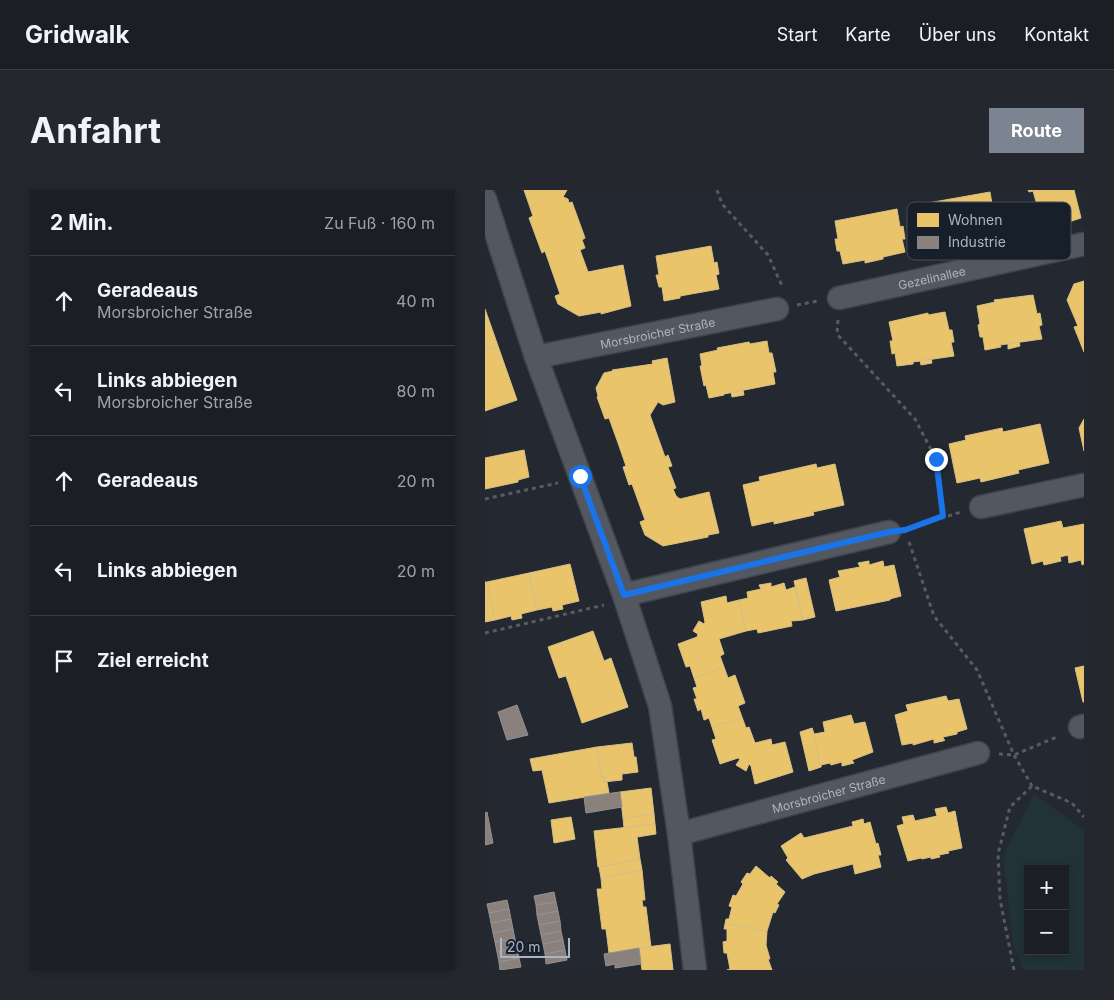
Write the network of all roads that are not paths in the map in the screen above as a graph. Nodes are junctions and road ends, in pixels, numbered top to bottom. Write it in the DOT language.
graph roads {
  1 [pos="485,199"];
  2 [pos="1084,244"];
  3 [pos="1071,247"];
  4 [pos="1011,260"];
  5 [pos="839,298"];
  6 [pos="777,308"];
  7 [pos="536,357"];
  8 [pos="1084,485"];
  9 [pos="981,507"];
  10 [pos="897,531"];
  11 [pos="624,595"];
  12 [pos="978,753"];
  13 [pos="679,834"];
  14 [pos="695,970"];
  1 -- 7 [label="street"];
  2 -- 3 [label="street, Gezelinallee"];
  4 -- 5 [label="street, Gezelinallee"];
  6 -- 7 [label="street, Morsbroicher Straße"];
  7 -- 11 [label="street"];
  8 -- 9 [label="street"];
  10 -- 11 [label="street"];
  11 -- 13 [label="street"];
  12 -- 13 [label="street, Morsbroicher Straße"];
  13 -- 14 [label="street"];
}
